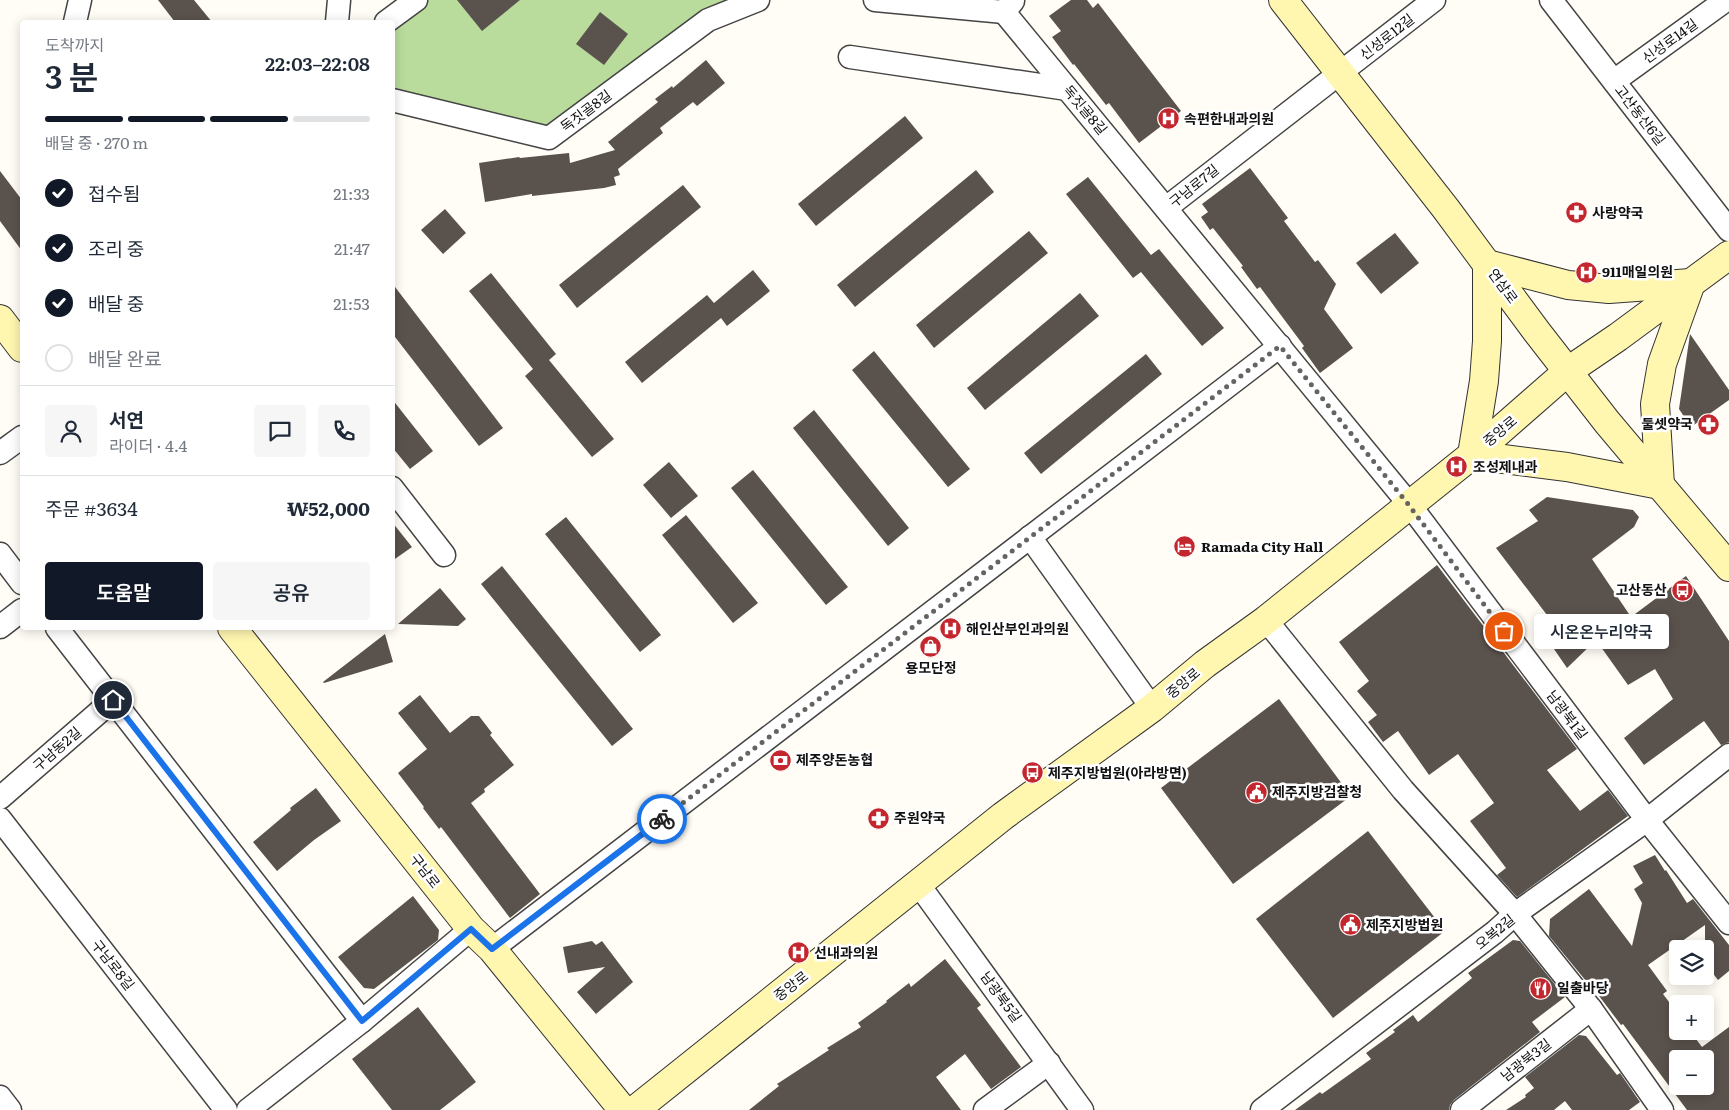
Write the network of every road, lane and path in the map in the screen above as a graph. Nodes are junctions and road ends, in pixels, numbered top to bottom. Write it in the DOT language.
graph roads {
  1 [pos="80,0"];
  2 [pos="339,0"];
  3 [pos="416,0"];
  4 [pos="758,0"];
  5 [pos="875,0"];
  6 [pos="1283,0"];
  7 [pos="1434,0"];
  8 [pos="1551,0"];
  9 [pos="1726,0"];
  10 [pos="1009,6"];
  11 [pos="75,20"];
  12 [pos="337,20"];
  13 [pos="389,20"];
  14 [pos="850,57"];
  15 [pos="1339,73"];
  16 [pos="1614,81"];
  17 [pos="1067,88"];
  18 [pos="395,101"];
  19 [pos="1166,208"];
  20 [pos="1729,230"];
  21 [pos="1729,255"];
  22 [pos="1487,264"];
  23 [pos="1691,283"];
  24 [pos="0,319"];
  25 [pos="20,345"];
  26 [pos="1280,346"];
  27 [pos="1568,371"];
  28 [pos="20,438"];
  29 [pos="0,453"];
  30 [pos="1472,454"];
  31 [pos="1660,485"];
  32 [pos="395,492"];
  33 [pos="1408,504"];
  34 [pos="1030,537"];
  35 [pos="0,554"];
  36 [pos="444,555"];
  37 [pos="1729,567"];
  38 [pos="20,580"];
  39 [pos="20,612"];
  40 [pos="1266,620"];
  41 [pos="0,627"];
  42 [pos="59,630"];
  43 [pos="234,630"];
  44 [pos="113,700"];
  45 [pos="1152,708"];
  46 [pos="1729,755"];
  47 [pos="0,798"];
  48 [pos="0,819"];
  49 [pos="1647,820"];
  50 [pos="919,885"];
  51 [pos="1516,914"];
  52 [pos="1729,923"];
  53 [pos="471,929"];
  54 [pos="492,949"];
  55 [pos="1591,1009"];
  56 [pos="362,1021"];
  57 [pos="1049,1063"];
  58 [pos="0,1097"];
  59 [pos="1656,1108"];
  60 [pos="10,1110"];
  61 [pos="226,1110"];
  62 [pos="248,1110"];
  63 [pos="623,1110"];
  64 [pos="635,1110"];
  65 [pos="984,1110"];
  66 [pos="1082,1110"];
  67 [pos="1262,1110"];
  68 [pos="1462,1110"];
  1 -- 11 [label="street"];
  2 -- 12 [label="street"];
  3 -- 13 [label="street"];
  4 -- 18 [label="street, 독짓골8길"];
  5 -- 10 [label="street, 독짓골8길"];
  6 -- 15 [label="main road, 연삼로"];
  7 -- 15 [label="street, 신성로12길"];
  8 -- 16 [label="street, 고산동산6길"];
  9 -- 16 [label="street, 신성로14길"];
  10 -- 17 [label="street, 독짓골8길"];
  14 -- 17 [label="street"];
  15 -- 19 [label="street, 구남로7길"];
  15 -- 22 [label="main road, 연삼로"];
  16 -- 20 [label="street, 고산동산6길"];
  17 -- 19 [label="street, 독짓골8길"];
  19 -- 26 [label="street, 구남로7길"];
  21 -- 23 [label="main road, 중앙로"];
  22 -- 23 [label="main road"];
  22 -- 27 [label="main road, 연삼로"];
  22 -- 30 [label="main road"];
  23 -- 27 [label="main road, 중앙로"];
  23 -- 31 [label="main road"];
  24 -- 25 [label="main road"];
  26 -- 33 [label="street, 구남로7길"];
  26 -- 34 [label="street"];
  27 -- 30 [label="main road, 중앙로"];
  27 -- 31 [label="main road, 연삼로"];
  28 -- 29 [label="street"];
  30 -- 31 [label="main road"];
  30 -- 33 [label="main road, 중앙로"];
  31 -- 37 [label="main road, 연삼로"];
  32 -- 36 [label="street"];
  33 -- 40 [label="main road, 중앙로"];
  33 -- 49 [label="street, 남광북1길"];
  34 -- 45 [label="street"];
  34 -- 54 [label="street"];
  35 -- 38 [label="street"];
  39 -- 41 [label="street"];
  40 -- 45 [label="main road, 중앙로"];
  40 -- 51 [label="street"];
  42 -- 44 [label="street"];
  43 -- 53 [label="main road, 구남로"];
  44 -- 47 [label="street, 구남동2길"];
  44 -- 56 [label="street"];
  45 -- 50 [label="main road, 중앙로"];
  46 -- 49 [label="street, 오복2길"];
  48 -- 61 [label="street, 구남로8길"];
  49 -- 51 [label="street, 오복2길"];
  49 -- 52 [label="street, 남광북1길"];
  50 -- 57 [label="street, 남광북5길"];
  50 -- 64 [label="main road, 중앙로"];
  51 -- 55 [label="street"];
  51 -- 67 [label="street, 오복2길"];
  53 -- 54 [label="main road, 구남로"];
  53 -- 56 [label="street"];
  54 -- 63 [label="main road, 구남로"];
  55 -- 59 [label="street"];
  55 -- 68 [label="street, 남광북3길"];
  56 -- 62 [label="street"];
  57 -- 65 [label="street"];
  57 -- 66 [label="street, 남광북5길"];
  58 -- 60 [label="street"];
}
